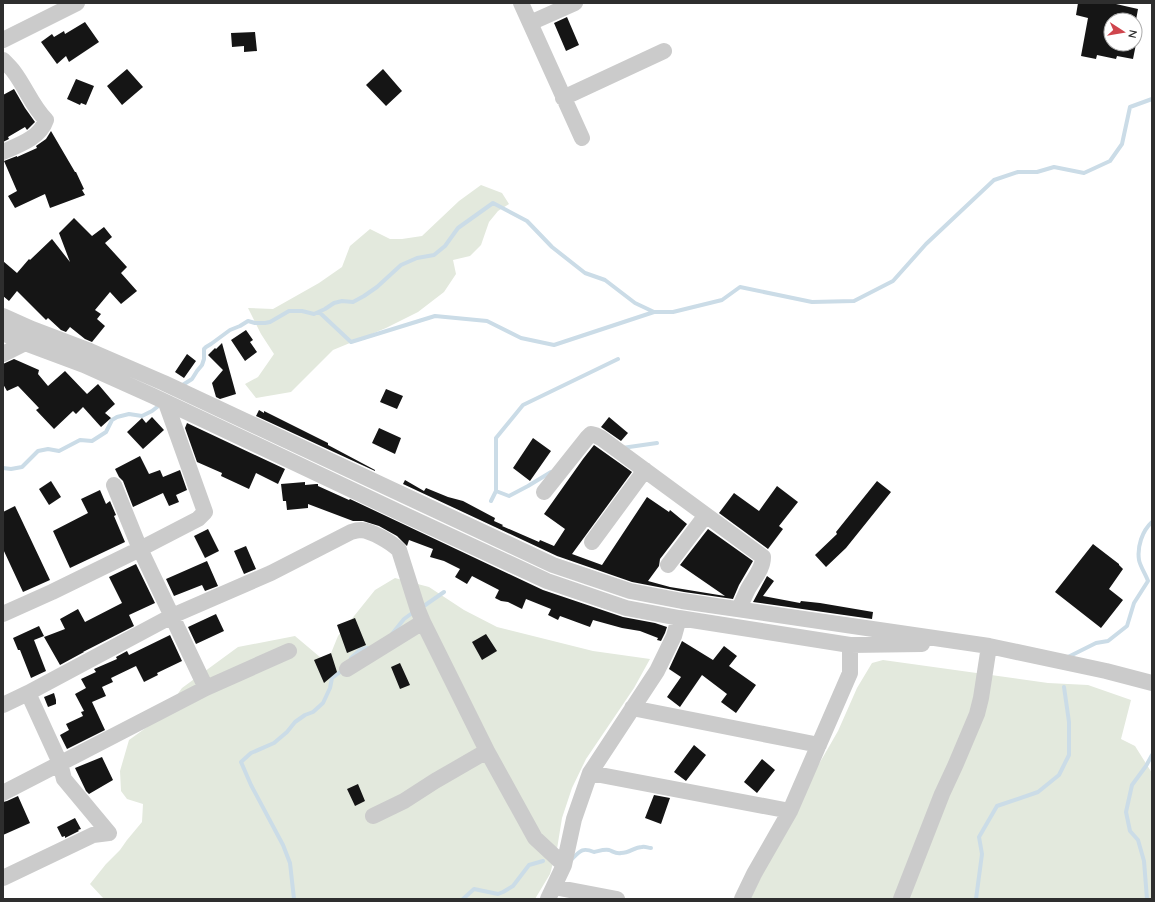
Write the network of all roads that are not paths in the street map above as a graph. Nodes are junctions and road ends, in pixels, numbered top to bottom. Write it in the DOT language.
graph roads {
  1 [pos="77,3"];
  2 [pos="521,3"];
  3 [pos="575,3"];
  4 [pos="530,24"];
  5 [pos="3,40"];
  6 [pos="664,51"];
  7 [pos="3,60"];
  8 [pos="563,98"];
  9 [pos="582,138"];
  10 [pos="3,152"];
  11 [pos="3,316"];
  12 [pos="3,333"];
  13 [pos="25,344"];
  14 [pos="3,354"];
  15 [pos="166,402"];
  16 [pos="645,470"];
  17 [pos="114,486"];
  18 [pos="544,492"];
  19 [pos="706,515"];
  20 [pos="592,542"];
  21 [pos="140,549"];
  22 [pos="668,565"];
  23 [pos="738,609"];
  24 [pos="3,614"];
  25 [pos="172,616"];
  26 [pos="679,618"];
  27 [pos="423,622"];
  28 [pos="971,644"];
  29 [pos="850,645"];
  30 [pos="989,646"];
  31 [pos="289,651"];
  32 [pos="347,669"];
  33 [pos="1152,683"];
  34 [pos="206,688"];
  35 [pos="28,693"];
  36 [pos="3,705"];
  37 [pos="632,708"];
  38 [pos="819,745"];
  39 [pos="488,752"];
  40 [pos="60,763"];
  41 [pos="590,773"];
  42 [pos="3,793"];
  43 [pos="790,811"];
  44 [pos="373,816"];
  45 [pos="564,865"];
  46 [pos="3,878"];
  47 [pos="551,893"];
  48 [pos="617,899"];
  49 [pos="742,899"];
  50 [pos="901,899"];
  1 -- 5 [label="street"];
  2 -- 4 [label="street"];
  3 -- 4 [label="street"];
  4 -- 8 [label="street"];
  6 -- 8 [label="street"];
  7 -- 10 [label="street"];
  8 -- 9 [label="street"];
  11 -- 23 [label="street"];
  12 -- 13 [label="street"];
  13 -- 14 [label="street"];
  13 -- 15 [label="street"];
  15 -- 21 [label="street"];
  15 -- 26 [label="street"];
  16 -- 18 [label="street"];
  16 -- 19 [label="street"];
  16 -- 20 [label="street"];
  17 -- 21 [label="street"];
  19 -- 22 [label="street"];
  19 -- 23 [label="street"];
  21 -- 24 [label="street"];
  21 -- 25 [label="street"];
  23 -- 28 [label="street"];
  25 -- 27 [label="street"];
  25 -- 34 [label="street"];
  25 -- 35 [label="street"];
  26 -- 29 [label="street"];
  26 -- 37 [label="street"];
  27 -- 32 [label="street"];
  27 -- 39 [label="street"];
  28 -- 29 [label="street"];
  28 -- 30 [label="street"];
  29 -- 38 [label="street"];
  30 -- 33 [label="street"];
  30 -- 50 [label="street"];
  31 -- 34 [label="street"];
  34 -- 40 [label="street"];
  35 -- 36 [label="street"];
  35 -- 40 [label="street"];
  37 -- 38 [label="street"];
  37 -- 41 [label="street"];
  38 -- 43 [label="street"];
  39 -- 44 [label="street"];
  39 -- 45 [label="street"];
  40 -- 42 [label="street"];
  40 -- 46 [label="street"];
  41 -- 43 [label="street"];
  41 -- 45 [label="street"];
  43 -- 49 [label="street"];
  45 -- 47 [label="street"];
  47 -- 48 [label="street"];
}
